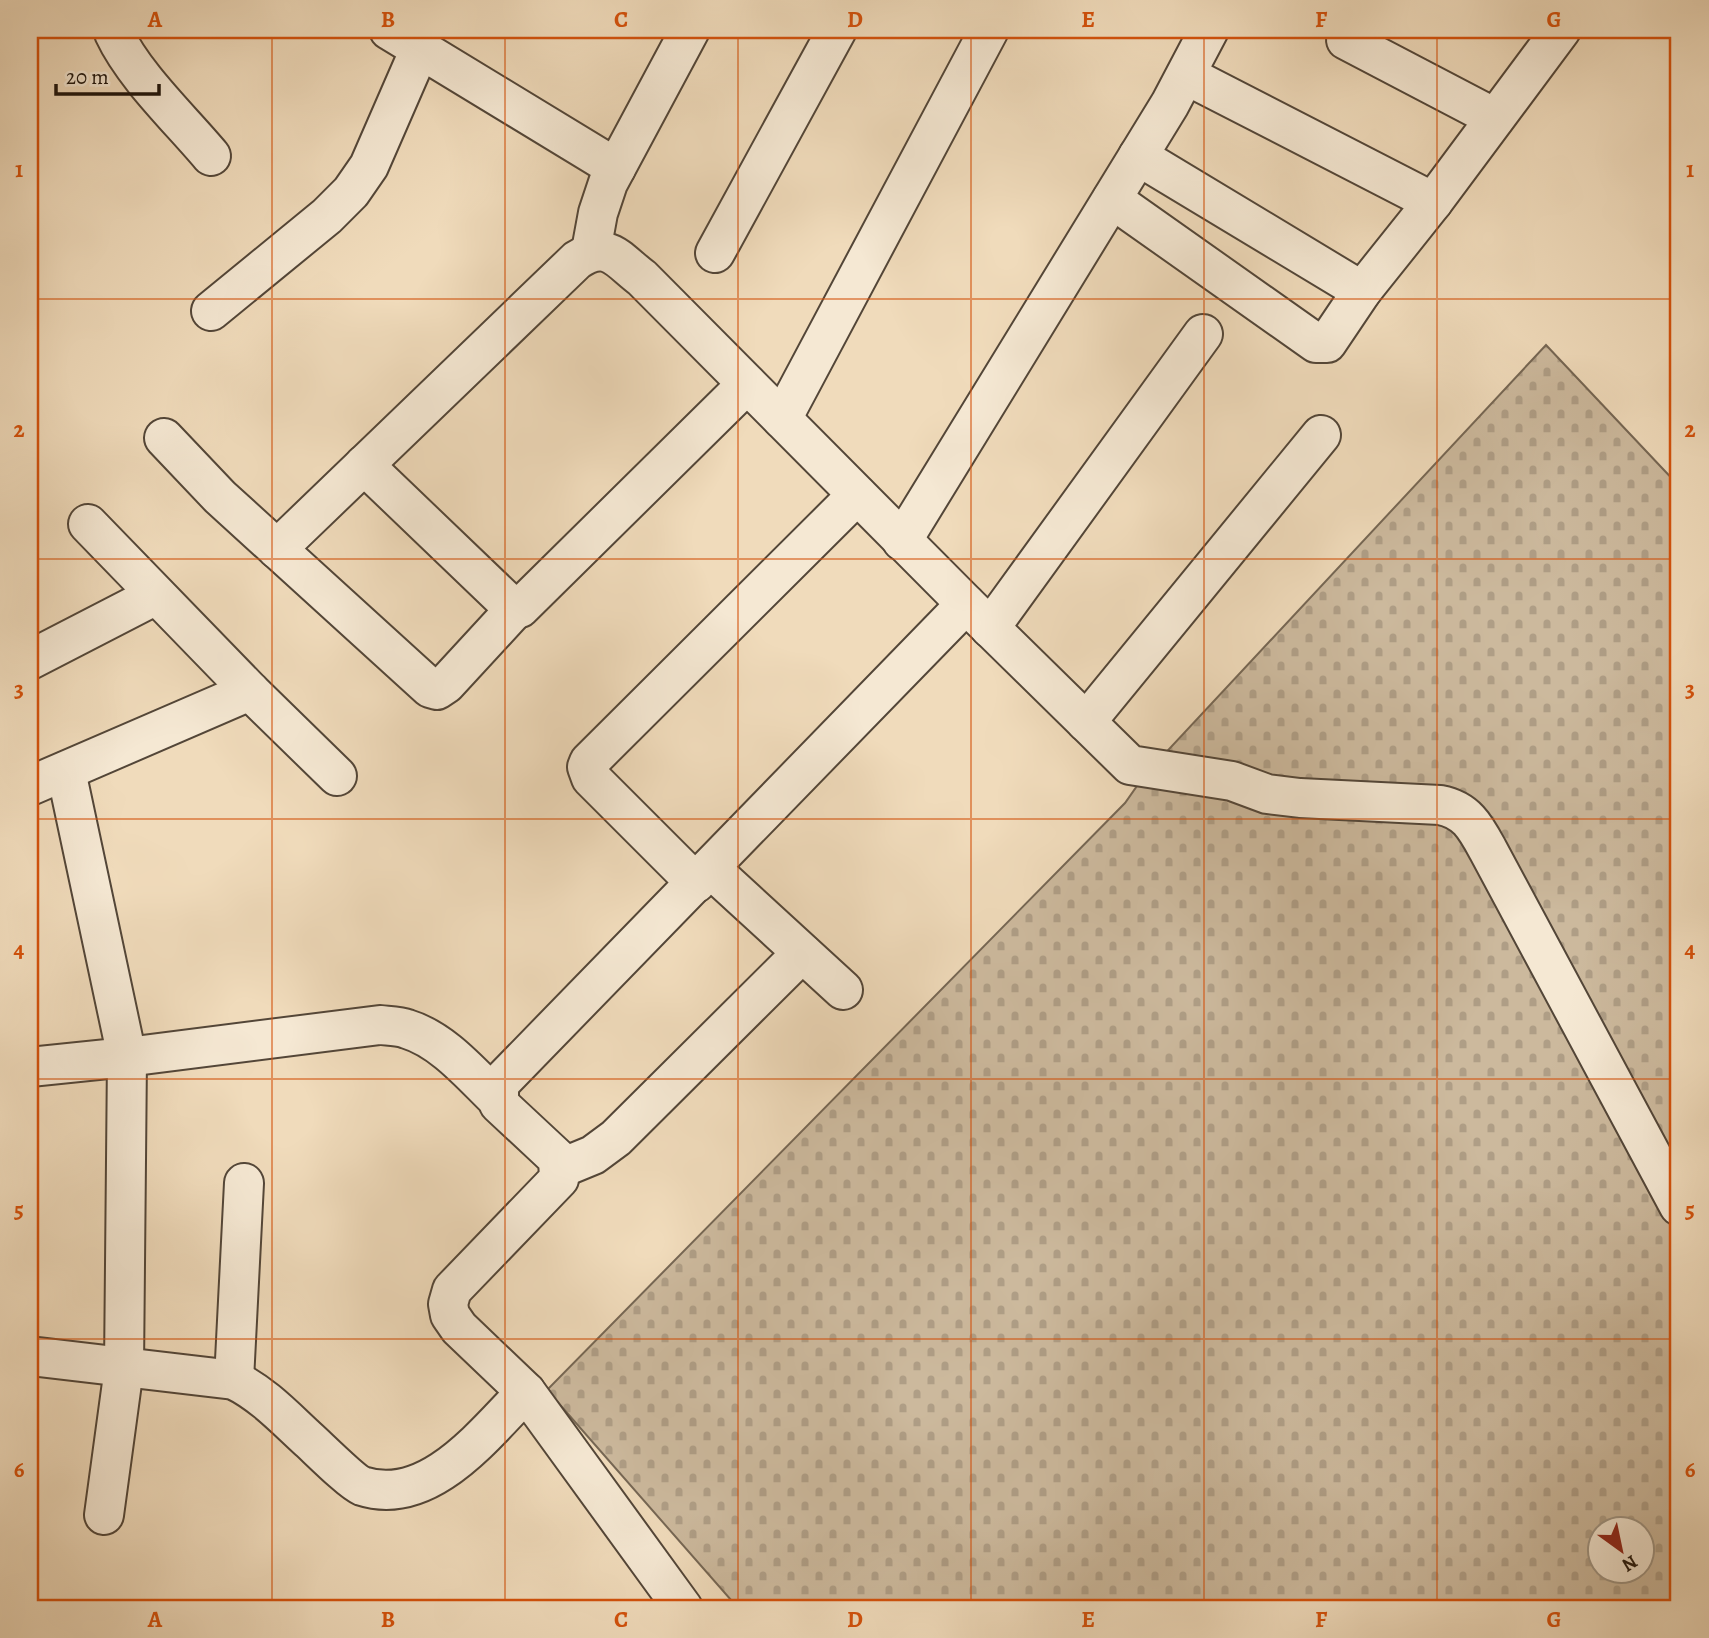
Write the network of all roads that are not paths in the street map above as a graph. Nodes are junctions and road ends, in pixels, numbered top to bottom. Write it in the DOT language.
graph roads {
  1 [pos="690,30"];
  2 [pos="837,30"];
  3 [pos="989,30"];
  4 [pos="1209,30"];
  5 [pos="1561,30"];
  6 [pos="116,31"];
  7 [pos="404,39"];
  8 [pos="1346,40"];
  9 [pos="1186,75"];
  10 [pos="1495,118"];
  11 [pos="211,156"];
  12 [pos="1138,156"];
  13 [pos="616,168"];
  14 [pos="1112,199"];
  15 [pos="1433,202"];
  16 [pos="591,251"];
  17 [pos="715,253"];
  18 [pos="1362,291"];
  19 [pos="211,312"];
  20 [pos="1203,334"];
  21 [pos="747,384"];
  22 [pos="782,419"];
  23 [pos="1321,435"];
  24 [pos="164,438"];
  25 [pos="364,465"];
  26 [pos="857,495"];
  27 [pos="88,524"];
  28 [pos="902,541"];
  29 [pos="277,549"];
  30 [pos="156,595"];
  31 [pos="516,608"];
  32 [pos="978,616"];
  33 [pos="30,660"];
  34 [pos="250,691"];
  35 [pos="1086,722"];
  36 [pos="66,771"];
  37 [pos="337,776"];
  38 [pos="30,786"];
  39 [pos="703,876"];
  40 [pos="802,953"];
  41 [pos="843,990"];
  42 [pos="127,1057"];
  43 [pos="30,1067"];
  44 [pos="498,1100"];
  45 [pos="559,1170"];
  46 [pos="244,1183"];
  47 [pos="1679,1206"];
  48 [pos="30,1356"];
  49 [pos="124,1368"];
  50 [pos="234,1380"];
  51 [pos="526,1392"];
  52 [pos="104,1515"];
  53 [pos="682,1608"];
  1 -- 13 [label="street"];
  2 -- 17 [label="street"];
  3 -- 22 [label="street"];
  4 -- 9 [label="street"];
  5 -- 10 [label="street"];
  6 -- 11 [label="street"];
  7 -- 13 [label="street"];
  7 -- 19 [label="street"];
  8 -- 10 [label="street"];
  9 -- 12 [label="street"];
  9 -- 15 [label="street"];
  10 -- 15 [label="street"];
  12 -- 14 [label="street"];
  12 -- 18 [label="street"];
  13 -- 16 [label="street"];
  14 -- 18 [label="street"];
  14 -- 28 [label="street"];
  15 -- 18 [label="street"];
  16 -- 21 [label="street"];
  16 -- 25 [label="street"];
  20 -- 32 [label="street"];
  21 -- 22 [label="street"];
  21 -- 31 [label="street"];
  22 -- 26 [label="street"];
  23 -- 35 [label="street"];
  24 -- 29 [label="street"];
  25 -- 29 [label="street"];
  25 -- 31 [label="street"];
  26 -- 28 [label="street"];
  26 -- 39 [label="street"];
  27 -- 30 [label="street"];
  28 -- 32 [label="street"];
  29 -- 31 [label="street"];
  30 -- 33 [label="street"];
  30 -- 34 [label="street"];
  32 -- 35 [label="street"];
  32 -- 39 [label="street"];
  34 -- 36 [label="street"];
  34 -- 37 [label="street"];
  35 -- 47 [label="street"];
  36 -- 38 [label="street"];
  36 -- 42 [label="street"];
  39 -- 40 [label="street"];
  39 -- 44 [label="street"];
  40 -- 41 [label="street"];
  40 -- 45 [label="street"];
  42 -- 43 [label="street"];
  42 -- 44 [label="street"];
  42 -- 49 [label="street"];
  44 -- 45 [label="street"];
  45 -- 51 [label="street"];
  46 -- 50 [label="street"];
  48 -- 49 [label="street"];
  49 -- 50 [label="street"];
  49 -- 52 [label="street"];
  50 -- 51 [label="street"];
  51 -- 53 [label="street"];
}
